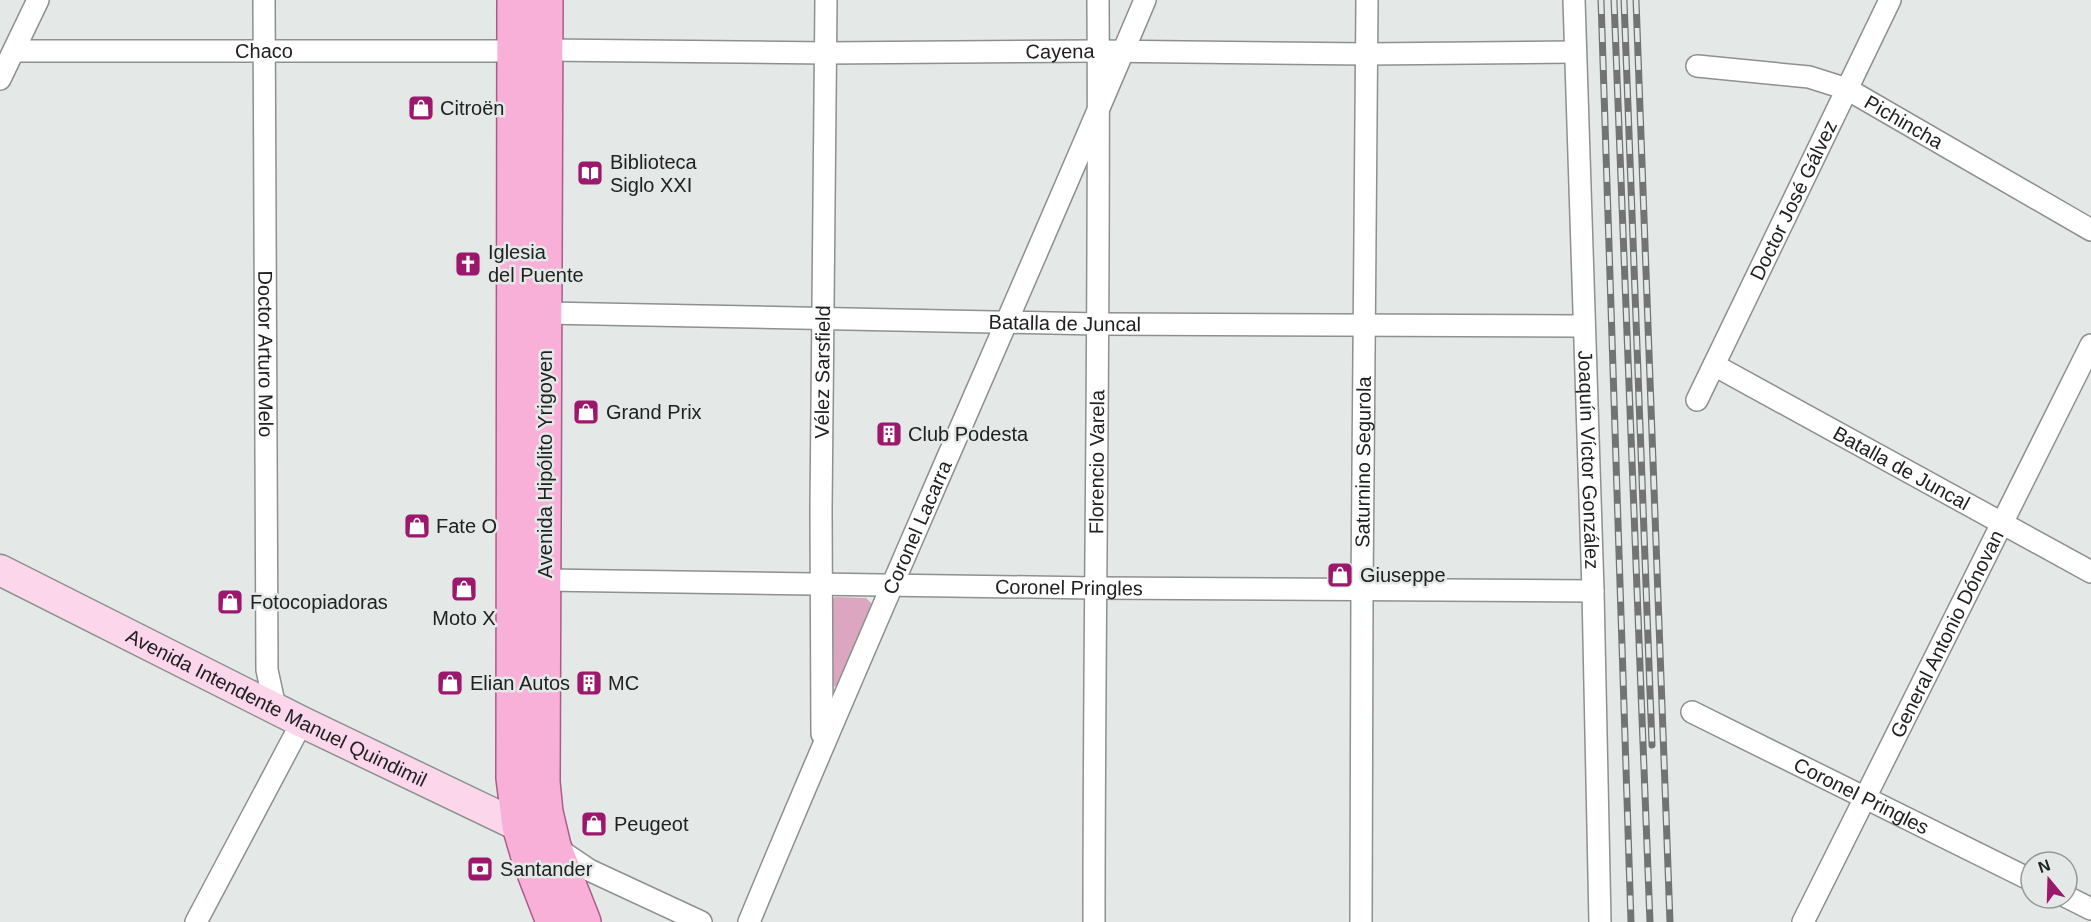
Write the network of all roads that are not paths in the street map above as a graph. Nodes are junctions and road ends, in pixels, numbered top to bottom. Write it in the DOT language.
graph roads {
  1 [pos="38,0"];
  2 [pos="264,0"];
  3 [pos="514,0"];
  4 [pos="546,0"];
  5 [pos="826,0"];
  6 [pos="1098,0"];
  7 [pos="1145,0"];
  8 [pos="1367,0"];
  9 [pos="1574,0"];
  10 [pos="1890,0"];
  11 [pos="264,49"];
  12 [pos="14,51"];
  13 [pos="530,51"];
  14 [pos="1098,51"];
  15 [pos="1123,51"];
  16 [pos="826,52"];
  17 [pos="1575,52"];
  18 [pos="1367,54"];
  19 [pos="1697,66"];
  20 [pos="0,79"];
  21 [pos="1847,89"];
  22 [pos="1098,114"];
  23 [pos="2091,230"];
  24 [pos="546,313"];
  25 [pos="822,318"];
  26 [pos="1005,323"];
  27 [pos="1098,324"];
  28 [pos="1364,326"];
  29 [pos="1583,326"];
  30 [pos="2091,345"];
  31 [pos="1714,365"];
  32 [pos="1697,400"];
  33 [pos="2002,522"];
  34 [pos="0,570"];
  35 [pos="2091,572"];
  36 [pos="545,580"];
  37 [pos="822,585"];
  38 [pos="892,585"];
  39 [pos="1094,588"];
  40 [pos="1362,590"];
  41 [pos="1593,591"];
  42 [pos="274,707"];
  43 [pos="1692,712"];
  44 [pos="302,722"];
  45 [pos="823,744"];
  46 [pos="1864,799"];
  47 [pos="519,826"];
  48 [pos="554,846"];
  49 [pos="2019,874"];
  50 [pos="196,922"];
  51 [pos="553,922"];
  52 [pos="584,922"];
  53 [pos="700,922"];
  54 [pos="749,922"];
  55 [pos="1094,922"];
  56 [pos="1361,922"];
  57 [pos="1600,922"];
  58 [pos="1803,922"];
  1 -- 12 [label="street"];
  2 -- 11 [label="street, Doctor Arturo Melo"];
  3 -- 13 [label="main road, Avenida Hipólito Yrigoyen"];
  4 -- 13 [label="main road, Avenida Hipólito Yrigoyen"];
  5 -- 16 [label="street, Vélez Sarsfield"];
  6 -- 14 [label="street, Florencio Varela"];
  7 -- 15 [label="street, Coronel Lacarra"];
  8 -- 18 [label="street, Saturnino Segurola"];
  9 -- 17 [label="street, Joaquín Víctor González"];
  10 -- 21 [label="street, Doctor José Gálvez"];
  11 -- 12 [label="street, Chaco"];
  11 -- 13 [label="street, Chaco"];
  11 -- 42 [label="street, Doctor Arturo Melo"];
  12 -- 20 [label="street"];
  13 -- 16 [label="street, Cayena"];
  13 -- 24 [label="main road, Avenida Hipólito Yrigoyen"];
  13 -- 47 [label="main road, Avenida Hipólito Yrigoyen"];
  14 -- 15 [label="street, Cayena"];
  14 -- 16 [label="street, Cayena"];
  14 -- 22 [label="street, Florencio Varela"];
  15 -- 18 [label="street, Cayena"];
  15 -- 22 [label="street, Coronel Lacarra"];
  16 -- 25 [label="street, Vélez Sarsfield"];
  17 -- 18 [label="street, Cayena"];
  17 -- 29 [label="street, Joaquín Víctor González"];
  18 -- 28 [label="street, Saturnino Segurola"];
  19 -- 21 [label="street, Pichincha"];
  21 -- 23 [label="street, Pichincha"];
  21 -- 31 [label="street, Doctor José Gálvez"];
  22 -- 26 [label="street, Coronel Lacarra"];
  22 -- 27 [label="street, Florencio Varela"];
  24 -- 25 [label="street, Batalla de Juncal"];
  24 -- 36 [label="main road, Avenida Hipólito Yrigoyen"];
  25 -- 26 [label="street, Batalla de Juncal"];
  25 -- 37 [label="street, Vélez Sarsfield"];
  26 -- 27 [label="street, Batalla de Juncal"];
  26 -- 38 [label="street, Coronel Lacarra"];
  27 -- 28 [label="street, Batalla de Juncal"];
  27 -- 39 [label="street, Florencio Varela"];
  28 -- 29 [label="street, Batalla de Juncal"];
  28 -- 40 [label="street, Saturnino Segurola"];
  29 -- 41 [label="street, Joaquín Víctor González"];
  30 -- 33 [label="street, General Antonio Dónovan"];
  31 -- 32 [label="street, Doctor José Gálvez"];
  31 -- 33 [label="street, Batalla de Juncal"];
  33 -- 35 [label="street, Batalla de Juncal"];
  33 -- 46 [label="street, General Antonio Dónovan"];
  34 -- 42 [label="street, Avenida Intendente Manuel Quindimil"];
  36 -- 37 [label="street, Coronel Pringles"];
  36 -- 48 [label="main road, Avenida Hipólito Yrigoyen"];
  37 -- 38 [label="street, Coronel Pringles"];
  37 -- 45 [label="street, Vélez Sarsfield"];
  38 -- 39 [label="street, Coronel Pringles"];
  38 -- 45 [label="street, Coronel Lacarra"];
  39 -- 40 [label="street, Coronel Pringles"];
  39 -- 55 [label="street, Florencio Varela"];
  40 -- 41 [label="street, Coronel Pringles"];
  40 -- 56 [label="street, Saturnino Segurola"];
  41 -- 57 [label="street, Joaquín Víctor González"];
  42 -- 44 [label="street, Avenida Intendente Manuel Quindimil"];
  43 -- 46 [label="street, Coronel Pringles"];
  44 -- 47 [label="street, Avenida Intendente Manuel Quindimil"];
  44 -- 50 [label="street"];
  45 -- 54 [label="street, Coronel Lacarra"];
  46 -- 49 [label="street, Coronel Pringles"];
  46 -- 58 [label="street, General Antonio Dónovan"];
  47 -- 48 [label="street, Avenida Intendente Manuel Quindimil"];
  47 -- 51 [label="main road, Avenida Hipólito Yrigoyen"];
  48 -- 52 [label="main road, Avenida Hipólito Yrigoyen"];
  48 -- 53 [label="street"];
}
